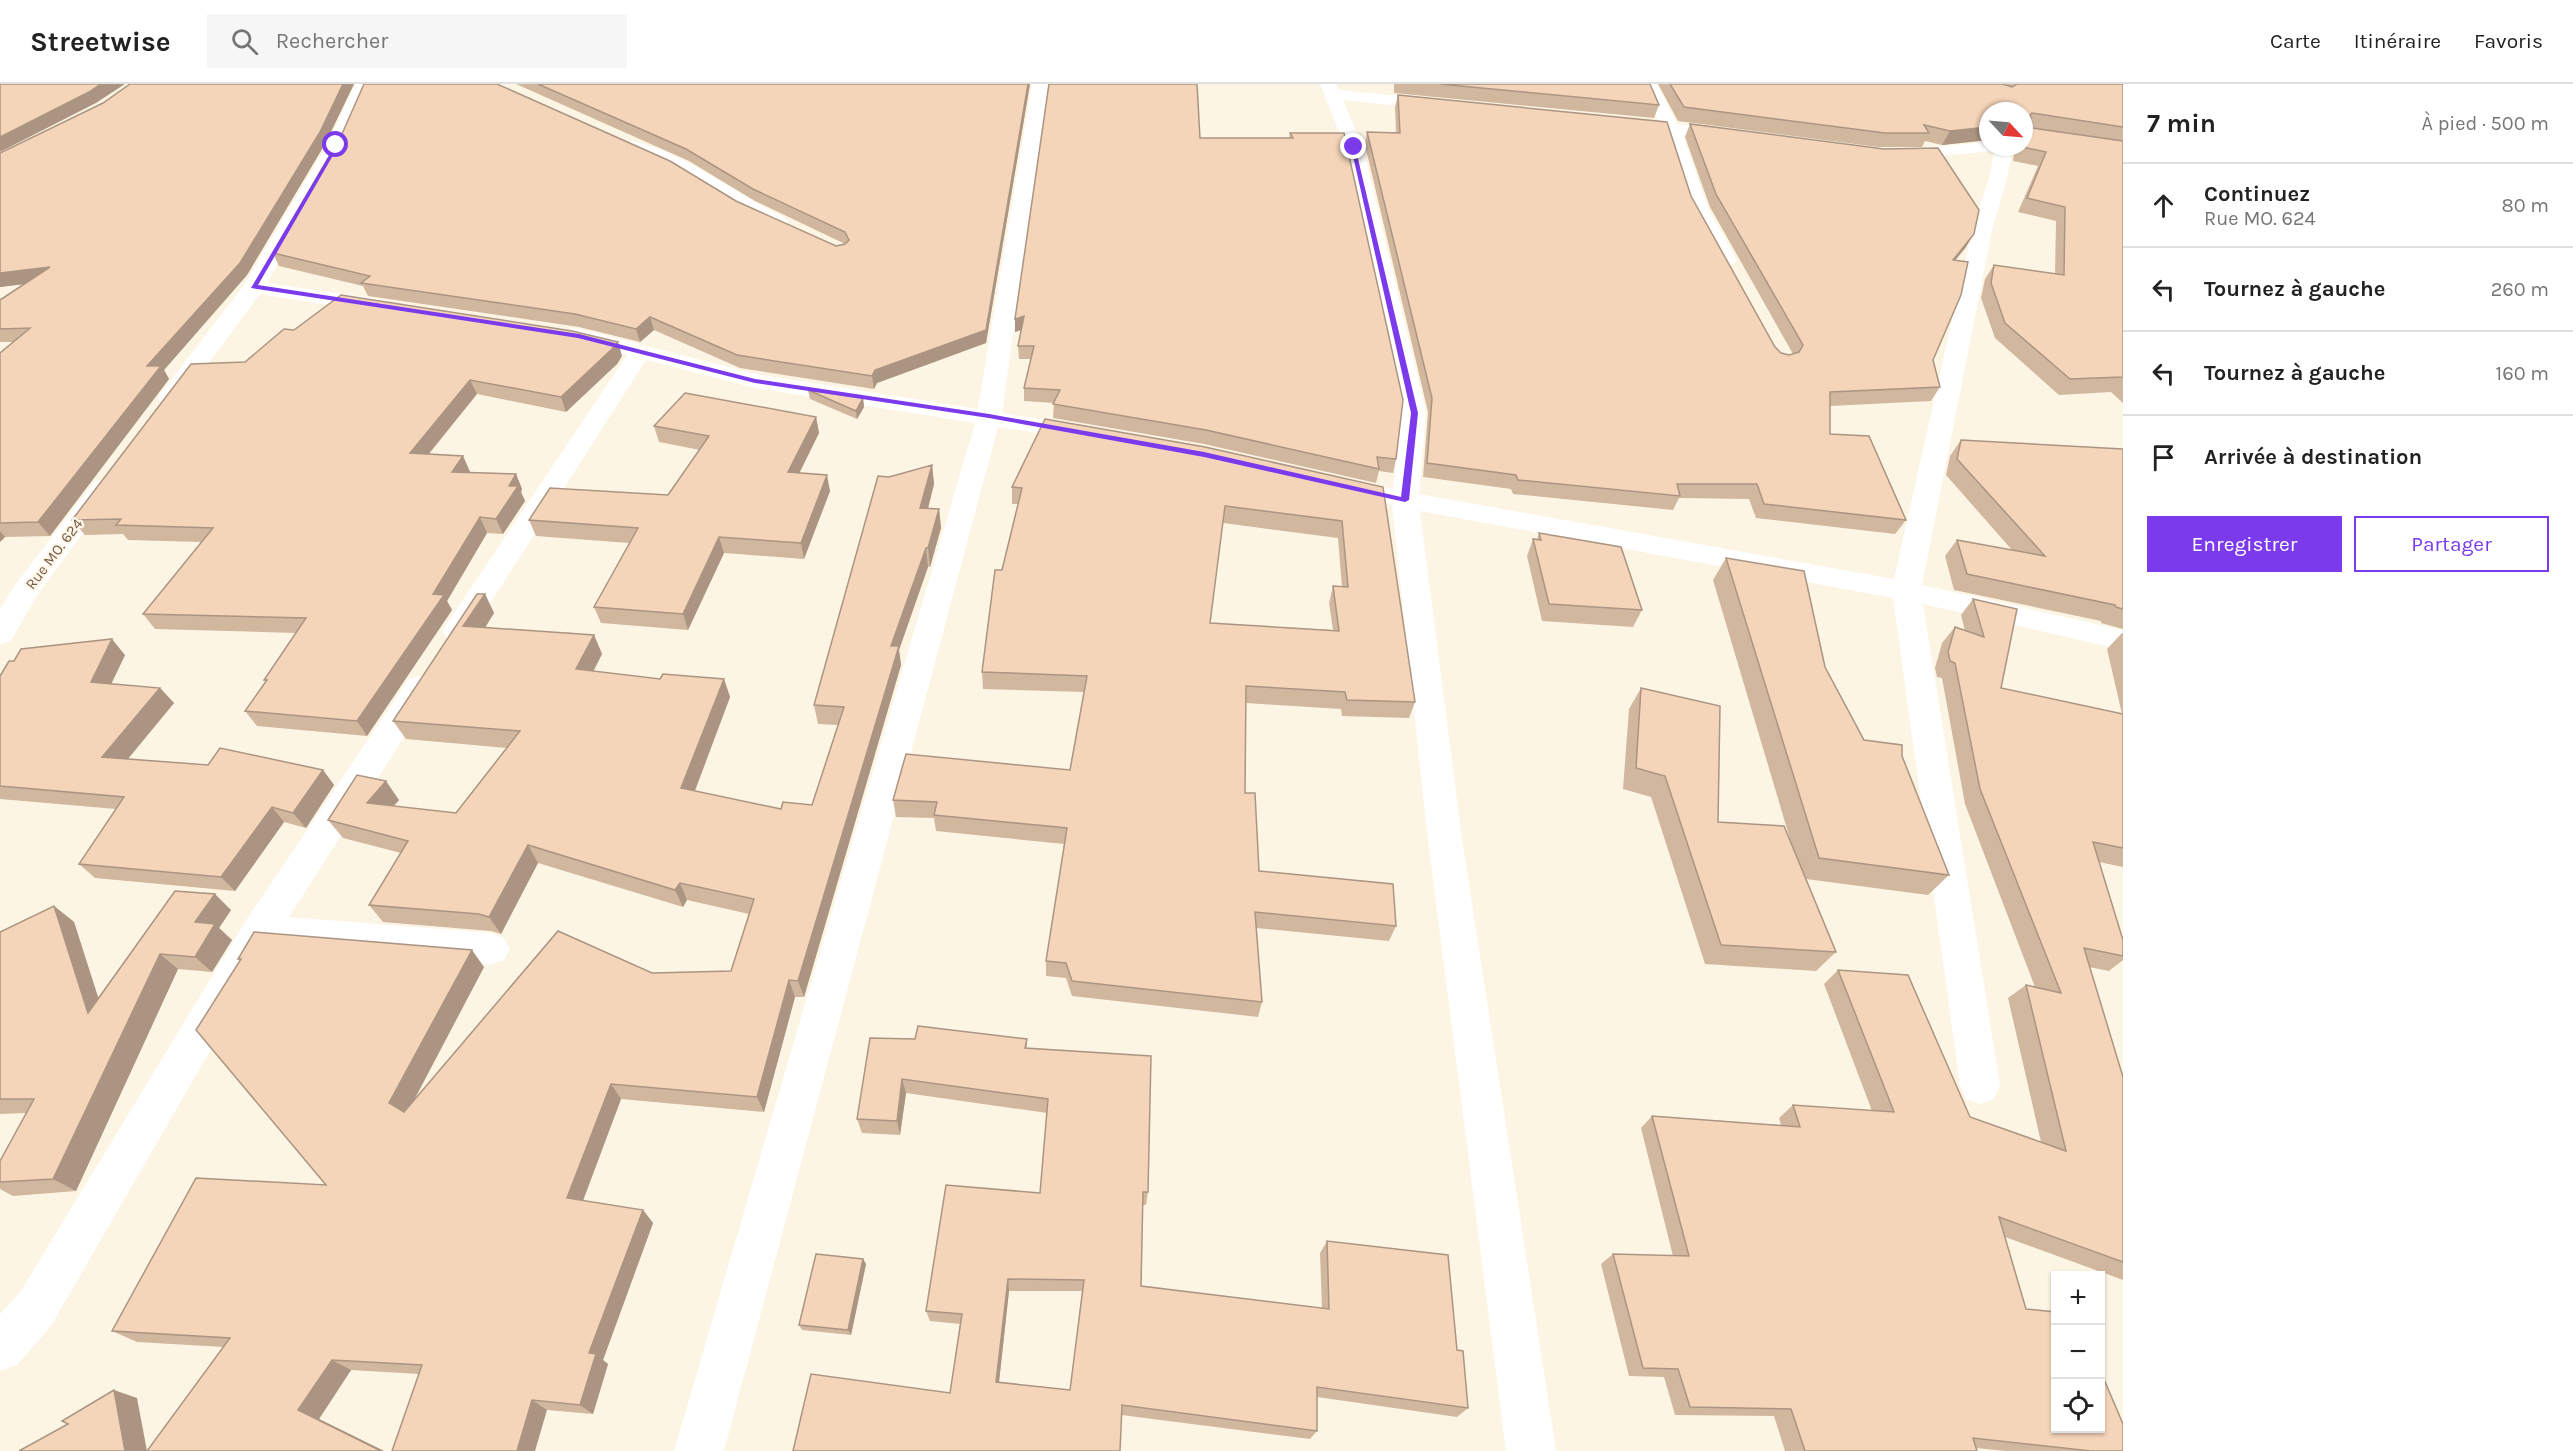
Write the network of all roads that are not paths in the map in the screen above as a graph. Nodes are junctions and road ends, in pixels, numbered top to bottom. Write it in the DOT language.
graph roads {
  1 [pos="363,84"];
  2 [pos="1040,84"];
  3 [pos="1648,84"];
  4 [pos="1330,89"];
  5 [pos="1460,107"];
  6 [pos="1611,121"];
  7 [pos="1669,127"];
  8 [pos="1750,138"];
  9 [pos="620,140"];
  10 [pos="1979,148"];
  11 [pos="1878,154"];
  12 [pos="2002,156"];
  13 [pos="798,232"];
  14 [pos="1737,279"];
  15 [pos="254,287"];
  16 [pos="405,309"];
  17 [pos="555,332"];
  18 [pos="640,352"];
  19 [pos="989,416"];
  20 [pos="154,420"];
  21 [pos="1102,436"];
  22 [pos="118,468"];
  23 [pos="1316,480"];
  24 [pos="1405,500"];
  25 [pos="1906,591"];
  26 [pos="13,595"];
  27 [pos="0,634"];
  28 [pos="2123,640"];
  29 [pos="260,930"];
  30 [pos="491,949"];
  31 [pos="1980,1085"];
  32 [pos="0,1348"];
  33 [pos="699,1451"];
  34 [pos="1531,1451"];
  1 -- 15 [label="street"];
  2 -- 19 [label="street"];
  3 -- 7 [label="street"];
  4 -- 5 [label="street"];
  4 -- 24 [label="street"];
  6 -- 7 [label="street"];
  7 -- 8 [label="street"];
  7 -- 14 [label="street"];
  9 -- 13 [label="street"];
  10 -- 11 [label="street"];
  12 -- 25 [label="street"];
  15 -- 16 [label="street"];
  15 -- 20 [label="street"];
  17 -- 18 [label="street"];
  18 -- 19 [label="street"];
  18 -- 29 [label="street"];
  19 -- 21 [label="street"];
  19 -- 33 [label="street"];
  22 -- 26 [label="street, Rue MO. 624"];
  23 -- 24 [label="street"];
  24 -- 25 [label="street"];
  24 -- 34 [label="street"];
  25 -- 28 [label="street"];
  25 -- 31 [label="street"];
  26 -- 27 [label="street, Rue MO. 624"];
  29 -- 30 [label="street"];
  29 -- 32 [label="street"];
}
